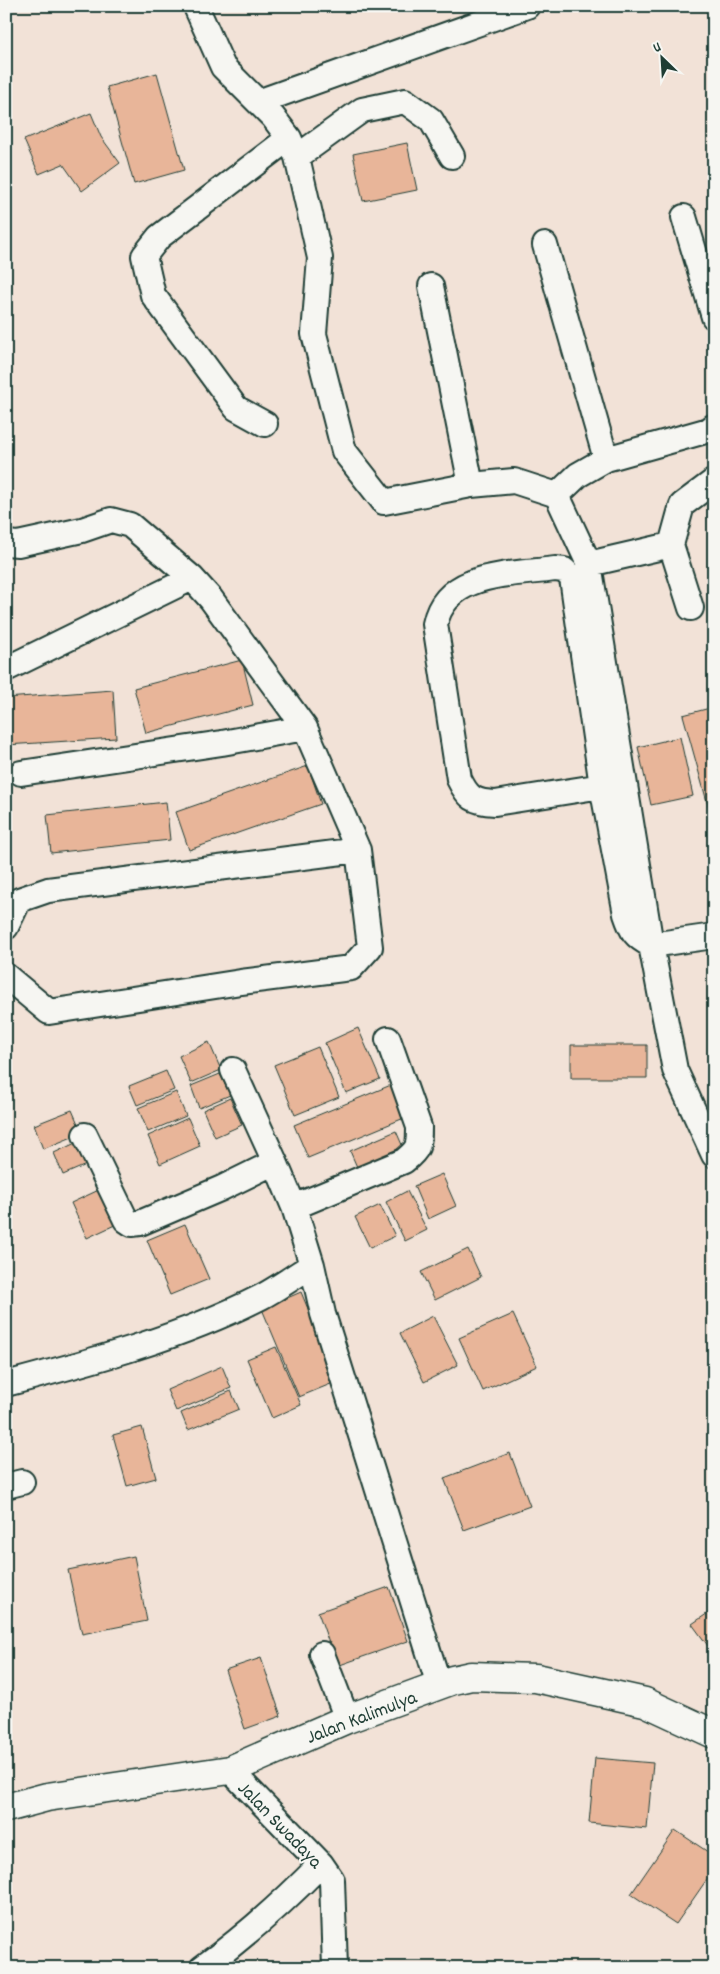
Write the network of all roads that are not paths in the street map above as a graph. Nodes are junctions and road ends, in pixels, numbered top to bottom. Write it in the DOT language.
graph roads {
  1 [pos="527,6"];
  2 [pos="197,9"];
  3 [pos="258,102"];
  4 [pos="293,148"];
  5 [pos="452,156"];
  6 [pos="684,217"];
  7 [pos="545,245"];
  8 [pos="431,286"];
  9 [pos="714,317"];
  10 [pos="265,424"];
  11 [pos="714,426"];
  12 [pos="606,459"];
  13 [pos="714,481"];
  14 [pos="471,485"];
  15 [pos="557,495"];
  16 [pos="6,542"];
  17 [pos="671,544"];
  18 [pos="589,564"];
  19 [pos="192,578"];
  20 [pos="691,608"];
  21 [pos="6,669"];
  22 [pos="305,728"];
  23 [pos="22,773"];
  24 [pos="602,786"];
  25 [pos="358,850"];
  26 [pos="6,927"];
  27 [pos="714,936"];
  28 [pos="651,945"];
  29 [pos="6,976"];
  30 [pos="388,1039"];
  31 [pos="233,1070"];
  32 [pos="85,1136"];
  33 [pos="714,1156"];
  34 [pos="275,1162"];
  35 [pos="294,1207"];
  36 [pos="312,1265"];
  37 [pos="6,1384"];
  38 [pos="322,1654"];
  39 [pos="439,1685"];
  40 [pos="347,1719"];
  41 [pos="714,1734"];
  42 [pos="230,1770"];
  43 [pos="6,1808"];
  44 [pos="321,1864"];
  45 [pos="202,1968"];
  46 [pos="335,1968"];
  1 -- 3 [label="street"];
  2 -- 3 [label="street"];
  3 -- 4 [label="street"];
  4 -- 5 [label="street"];
  4 -- 10 [label="street"];
  4 -- 14 [label="street"];
  6 -- 9 [label="street"];
  7 -- 12 [label="street"];
  8 -- 14 [label="street"];
  11 -- 12 [label="street"];
  12 -- 15 [label="street"];
  13 -- 17 [label="street"];
  14 -- 15 [label="street"];
  15 -- 18 [label="street"];
  16 -- 19 [label="street"];
  17 -- 18 [label="street"];
  17 -- 20 [label="street"];
  18 -- 28 [label="street"];
  19 -- 21 [label="street"];
  19 -- 22 [label="street"];
  22 -- 23 [label="street"];
  22 -- 25 [label="street"];
  24 -- 24 [label="street"];
  24 -- 28 [label="street"];
  25 -- 26 [label="street"];
  25 -- 29 [label="street"];
  27 -- 28 [label="street"];
  28 -- 33 [label="street"];
  30 -- 35 [label="street"];
  31 -- 34 [label="street"];
  32 -- 34 [label="street"];
  34 -- 35 [label="street"];
  35 -- 36 [label="street"];
  36 -- 37 [label="street"];
  36 -- 39 [label="street"];
  38 -- 40 [label="street"];
  39 -- 40 [label="street, Jalan Kalimulya"];
  39 -- 41 [label="street, Jalan Kalimulya"];
  40 -- 42 [label="street, Jalan Kalimulya"];
  42 -- 43 [label="street, Jalan Kalimulya"];
  42 -- 44 [label="street, Jalan Swadaya"];
  44 -- 45 [label="street"];
  44 -- 46 [label="street, Jalan Swadaya"];
}
